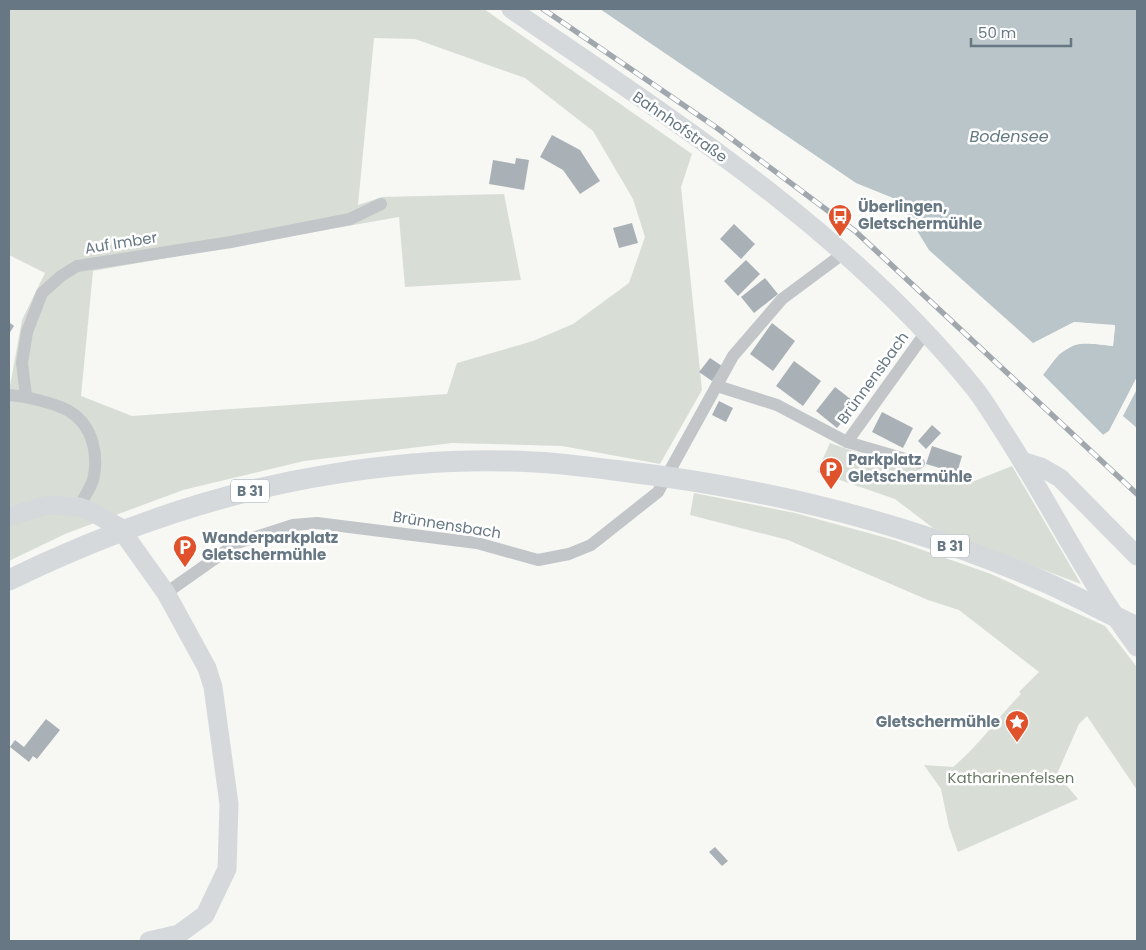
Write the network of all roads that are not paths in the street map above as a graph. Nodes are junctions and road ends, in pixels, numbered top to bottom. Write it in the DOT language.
graph roads {
  1 [pos="511,9"];
  2 [pos="381,204"];
  3 [pos="844,253"];
  4 [pos="926,332"];
  5 [pos="717,386"];
  6 [pos="9,395"];
  7 [pos="26,396"];
  8 [pos="846,442"];
  9 [pos="1022,460"];
  10 [pos="919,463"];
  11 [pos="85,509"];
  12 [pos="9,517"];
  13 [pos="1137,556"];
  14 [pos="9,580"];
  15 [pos="166,593"];
  16 [pos="1137,627"];
  17 [pos="1137,647"];
  18 [pos="149,941"];
  1 -- 3 [label="street, Bahnhofstraße"];
  2 -- 7 [label="street, Auf Imber"];
  3 -- 4 [label="street, Bahnhofstraße"];
  3 -- 5 [label="street, Brünnensbach"];
  4 -- 8 [label="street, Brünnensbach"];
  4 -- 9 [label="street, Bahnhofstraße"];
  5 -- 8 [label="street, Brünnensbach"];
  5 -- 15 [label="street, Brünnensbach"];
  6 -- 7 [label="street"];
  7 -- 11 [label="street"];
  8 -- 10 [label="street, Brünnensbach"];
  9 -- 13 [label="street"];
  9 -- 17 [label="street, Bahnhofstraße"];
  11 -- 12 [label="street"];
  11 -- 15 [label="street"];
  14 -- 16 [label="main road, B 31"];
  15 -- 18 [label="street"];
}
